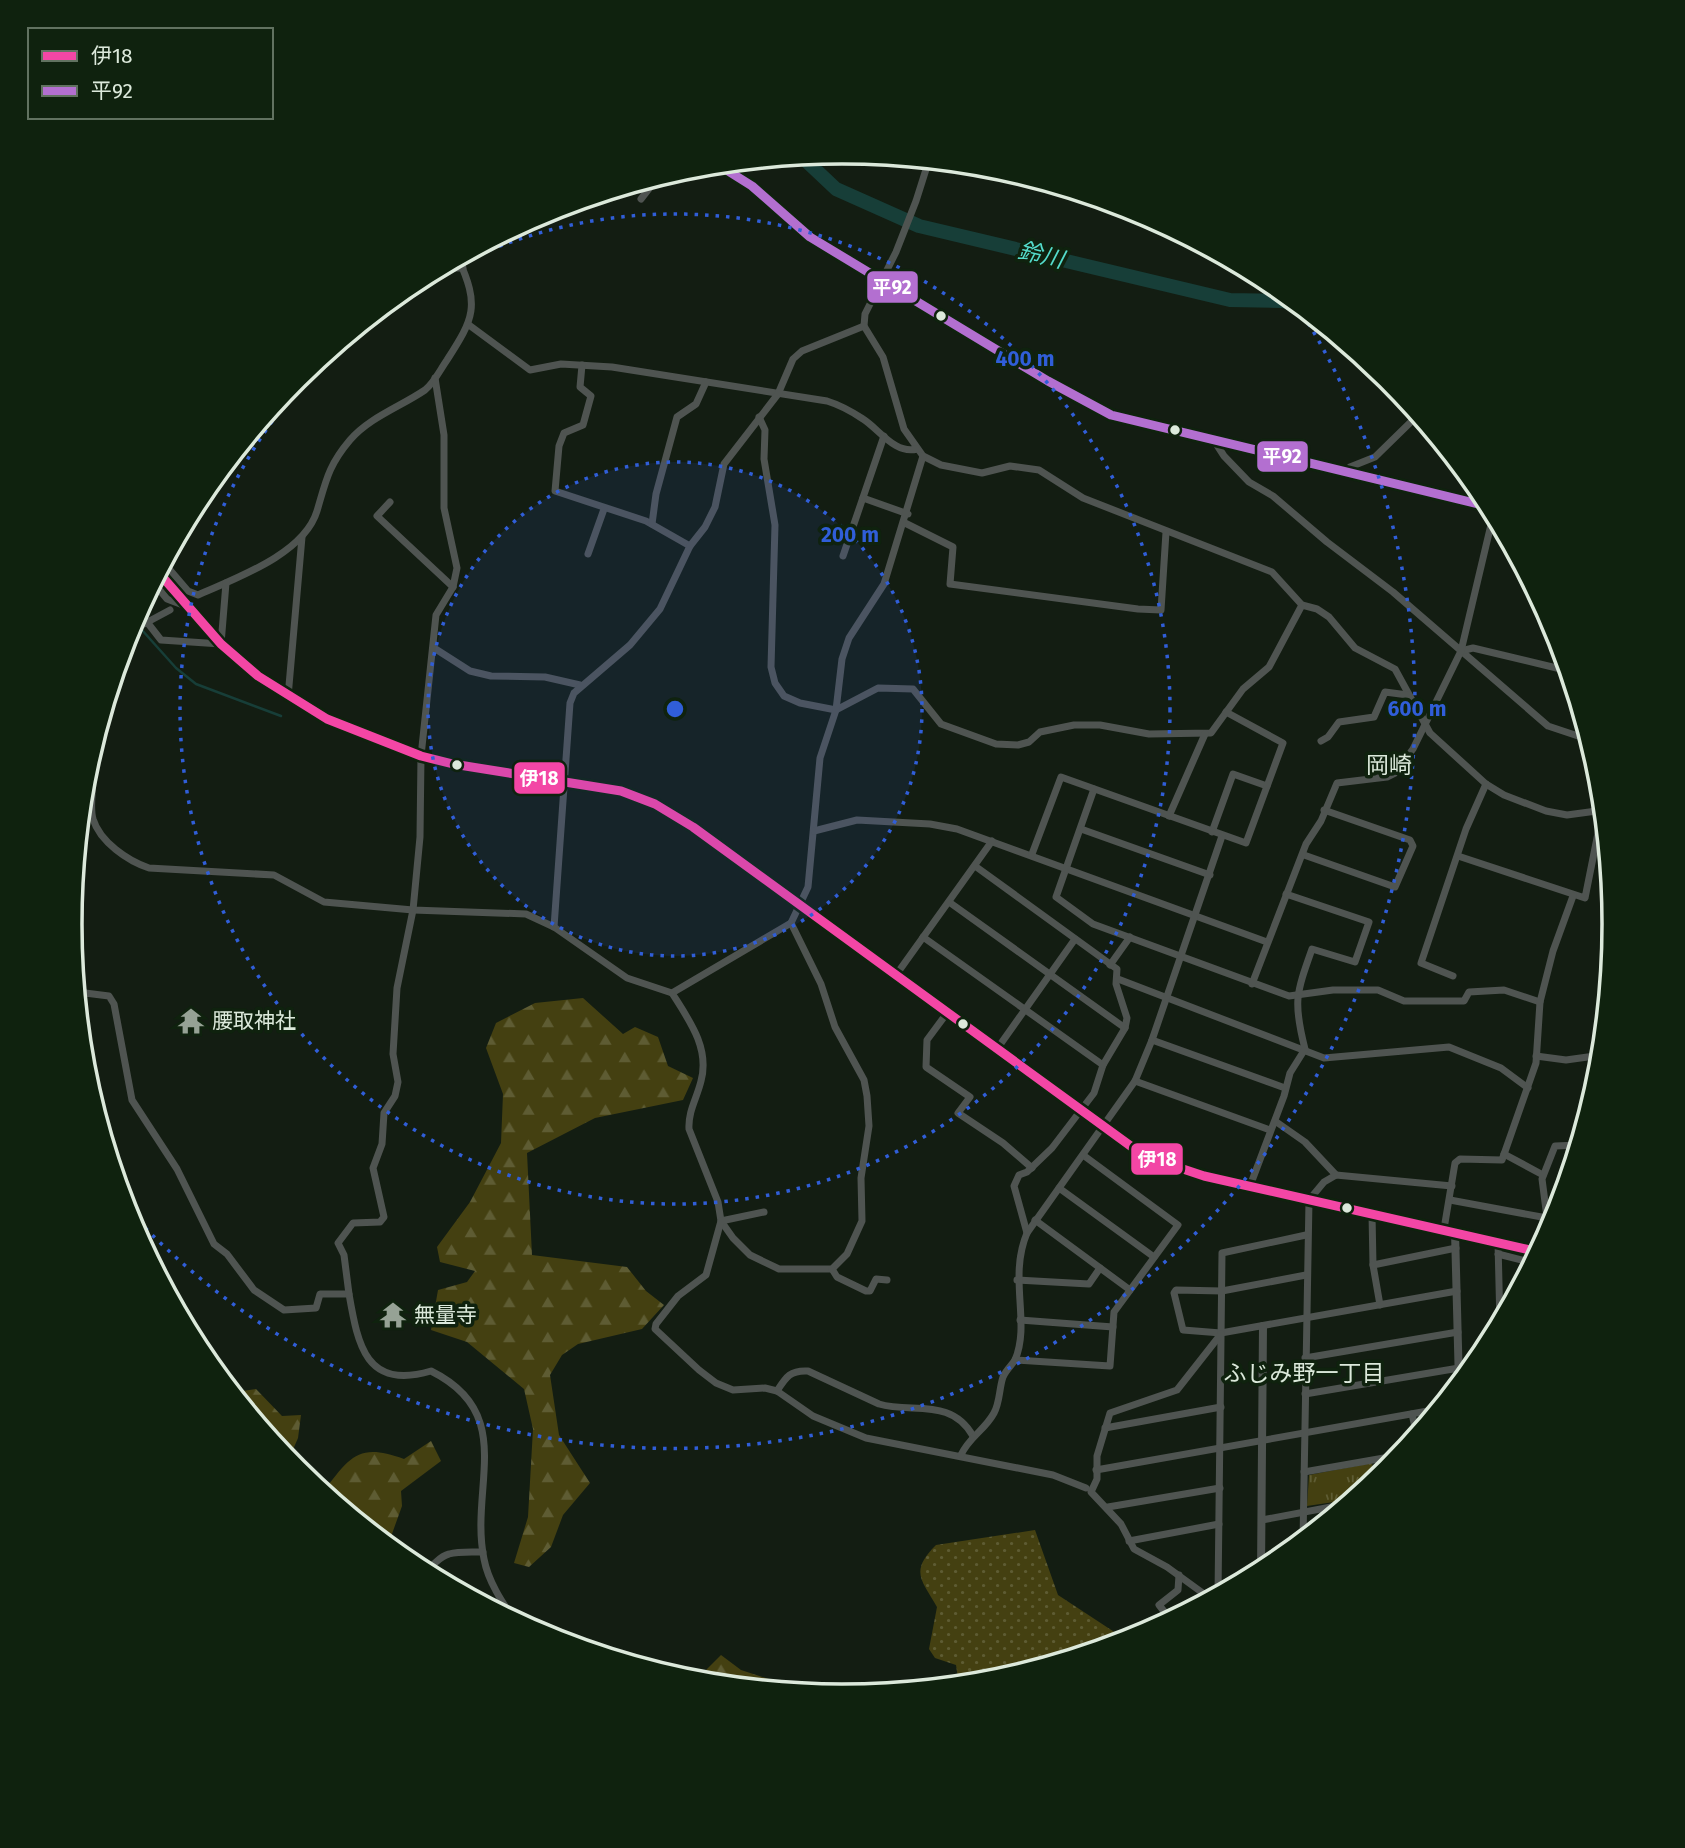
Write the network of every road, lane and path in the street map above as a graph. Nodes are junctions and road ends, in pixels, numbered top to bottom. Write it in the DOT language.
graph roads {
  1 [pos="926,168"];
  2 [pos="730,172"];
  3 [pos="648,189"];
  4 [pos="641,199"];
  5 [pos="459,268"];
  6 [pos="463,268"];
  7 [pos="882,280"];
  8 [pos="470,325"];
  9 [pos="864,326"];
  10 [pos="582,366"];
  11 [pos="435,378"];
  12 [pos="706,382"];
  13 [pos="778,394"];
  14 [pos="759,417"];
  15 [pos="1412,421"];
  16 [pos="884,436"];
  17 [pos="1215,442"];
  18 [pos="916,449"];
  19 [pos="923,456"];
  20 [pos="1344,473"];
  21 [pos="863,498"];
  22 [pos="390,502"];
  23 [pos="1476,503"];
  24 [pos="604,509"];
  25 [pos="908,514"];
  26 [pos="905,523"];
  27 [pos="652,524"];
  28 [pos="1490,527"];
  29 [pos="1166,532"];
  30 [pos="302,535"];
  31 [pos="690,545"];
  32 [pos="588,554"];
  33 [pos="843,556"];
  34 [pos="170,570"];
  35 [pos="165,580"];
  36 [pos="226,583"];
  37 [pos="453,587"];
  38 [pos="160,590"];
  39 [pos="1302,605"];
  40 [pos="189,607"];
  41 [pos="170,610"];
  42 [pos="145,623"];
  43 [pos="221,644"];
  44 [pos="434,648"];
  45 [pos="1461,651"];
  46 [pos="1558,668"];
  47 [pos="580,685"];
  48 [pos="1408,695"];
  49 [pos="288,697"];
  50 [pos="836,710"];
  51 [pos="1226,712"];
  52 [pos="1425,727"];
  53 [pos="1205,734"];
  54 [pos="1579,736"];
  55 [pos="1321,741"];
  56 [pos="421,756"];
  57 [pos="565,781"];
  58 [pos="1486,784"];
  59 [pos="1267,786"];
  60 [pos="1094,789"];
  61 [pos="93,800"];
  62 [pos="1324,810"];
  63 [pos="1594,811"];
  64 [pos="1169,816"];
  65 [pos="1081,828"];
  66 [pos="814,831"];
  67 [pos="1212,832"];
  68 [pos="1222,836"];
  69 [pos="1597,838"];
  70 [pos="992,841"];
  71 [pos="1032,854"];
  72 [pos="1304,855"];
  73 [pos="1458,856"];
  74 [pos="975,866"];
  75 [pos="1066,868"];
  76 [pos="1210,874"];
  77 [pos="1286,894"];
  78 [pos="1573,896"];
  79 [pos="949,902"];
  80 [pos="802,906"];
  81 [pos="414,910"];
  82 [pos="1195,917"];
  83 [pos="791,923"];
  84 [pos="554,926"];
  85 [pos="923,937"];
  86 [pos="1130,937"];
  87 [pos="1075,939"];
  88 [pos="1268,942"];
  89 [pos="1181,957"];
  90 [pos="1110,965"];
  91 [pos="1051,974"];
  92 [pos="895,975"];
  93 [pos="1453,976"];
  94 [pos="1118,979"];
  95 [pos="1252,984"];
  96 [pos="86,993"];
  97 [pos="672,993"];
  98 [pos="1295,995"];
  99 [pos="1167,997"];
  100 [pos="1540,1002"];
  101 [pos="1025,1010"];
  102 [pos="947,1013"];
  103 [pos="1125,1028"];
  104 [pos="1152,1041"];
  105 [pos="997,1049"];
  106 [pos="1305,1049"];
  107 [pos="1536,1056"];
  108 [pos="1590,1057"];
  109 [pos="1103,1065"];
  110 [pos="1135,1081"];
  111 [pos="1285,1088"];
  112 [pos="1528,1088"];
  113 [pos="1080,1109"];
  114 [pos="1275,1121"];
  115 [pos="1105,1126"];
  116 [pos="1270,1130"];
  117 [pos="1569,1145"];
  118 [pos="1504,1154"];
  119 [pos="1083,1155"];
  120 [pos="1032,1168"];
  121 [pos="1336,1175"];
  122 [pos="1543,1175"];
  123 [pos="1250,1186"];
  124 [pos="1452,1186"];
  125 [pos="1059,1188"];
  126 [pos="1309,1200"];
  127 [pos="1450,1200"];
  128 [pos="1546,1211"];
  129 [pos="764,1212"];
  130 [pos="1372,1214"];
  131 [pos="1544,1217"];
  132 [pos="1035,1220"];
  133 [pos="721,1222"];
  134 [pos="1444,1229"];
  135 [pos="1455,1232"];
  136 [pos="1027,1233"];
  137 [pos="1306,1234"];
  138 [pos="1501,1243"];
  139 [pos="1456,1248"];
  140 [pos="1529,1250"];
  141 [pos="1498,1254"];
  142 [pos="1154,1257"];
  143 [pos="1524,1261"];
  144 [pos="1373,1265"];
  145 [pos="1100,1268"];
  146 [pos="832,1269"];
  147 [pos="1306,1275"];
  148 [pos="887,1280"];
  149 [pos="1017,1280"];
  150 [pos="1130,1290"];
  151 [pos="1222,1291"];
  152 [pos="1457,1291"];
  153 [pos="349,1294"];
  154 [pos="1380,1305"];
  155 [pos="1499,1306"];
  156 [pos="1306,1318"];
  157 [pos="1020,1320"];
  158 [pos="1264,1326"];
  159 [pos="1113,1327"];
  160 [pos="1458,1332"];
  161 [pos="1221,1333"];
  162 [pos="1305,1358"];
  163 [pos="1015,1360"];
  164 [pos="1459,1368"];
  165 [pos="777,1391"];
  166 [pos="1305,1395"];
  167 [pos="1221,1408"];
  168 [pos="1425,1412"];
  169 [pos="1412,1414"];
  170 [pos="1414,1425"];
  171 [pos="1105,1428"];
  172 [pos="1305,1433"];
  173 [pos="973,1436"];
  174 [pos="1262,1440"];
  175 [pos="1221,1448"];
  176 [pos="961,1455"];
  177 [pos="1384,1458"];
  178 [pos="1096,1470"];
  179 [pos="1304,1472"];
  180 [pos="1086,1488"];
  181 [pos="1220,1488"];
  182 [pos="1108,1507"];
  183 [pos="1330,1507"];
  184 [pos="1304,1512"];
  185 [pos="1262,1520"];
  186 [pos="1219,1524"];
  187 [pos="1303,1528"];
  188 [pos="1129,1541"];
  189 [pos="483,1552"];
  190 [pos="1261,1558"];
  191 [pos="434,1564"];
  192 [pos="1179,1575"];
  193 [pos="1218,1585"];
  194 [pos="1203,1593"];
  195 [pos="505,1606"];
  196 [pos="1165,1612"];
  1 -- 7 [label="street"];
  2 -- 7 [label="street"];
  3 -- 4 [label="street"];
  5 -- 6 [label="street"];
  6 -- 8 [label="street"];
  7 -- 9 [label="street"];
  7 -- 17 [label="street"];
  8 -- 10 [label="street"];
  8 -- 11 [label="street"];
  9 -- 13 [label="street"];
  9 -- 18 [label="street"];
  10 -- 12 [label="street"];
  10 -- 24 [label="street"];
  11 -- 30 [label="street"];
  11 -- 37 [label="street"];
  12 -- 13 [label="street"];
  12 -- 27 [label="street"];
  13 -- 14 [label="street"];
  13 -- 16 [label="street"];
  14 -- 31 [label="street"];
  14 -- 50 [label="street"];
  15 -- 20 [label="street"];
  16 -- 18 [label="street"];
  16 -- 21 [label="street"];
  17 -- 20 [label="street"];
  17 -- 45 [label="street"];
  18 -- 19 [label="street"];
  19 -- 25 [label="street"];
  19 -- 29 [label="street"];
  20 -- 23 [label="street"];
  21 -- 25 [label="street"];
  21 -- 33 [label="street"];
  22 -- 37 [label="street"];
  24 -- 27 [label="street"];
  24 -- 32 [label="street"];
  25 -- 26 [label="street"];
  26 -- 29 [label="street"];
  26 -- 50 [label="street"];
  27 -- 31 [label="street"];
  28 -- 45 [label="street"];
  29 -- 39 [label="street"];
  30 -- 36 [label="street"];
  30 -- 49 [label="street"];
  31 -- 47 [label="street"];
  34 -- 36 [label="street"];
  35 -- 40 [label="street"];
  36 -- 43 [label="street"];
  37 -- 44 [label="street"];
  38 -- 40 [label="street"];
  39 -- 48 [label="street"];
  39 -- 51 [label="street"];
  40 -- 43 [label="street"];
  41 -- 42 [label="street"];
  42 -- 43 [label="street"];
  43 -- 49 [label="street"];
  44 -- 47 [label="street"];
  44 -- 56 [label="street"];
  45 -- 46 [label="street"];
  45 -- 52 [label="street"];
  45 -- 54 [label="street"];
  47 -- 57 [label="street"];
  48 -- 52 [label="street"];
  48 -- 55 [label="street"];
  49 -- 56 [label="street"];
  50 -- 53 [label="street"];
  50 -- 66 [label="street"];
  51 -- 53 [label="street"];
  51 -- 59 [label="street"];
  52 -- 58 [label="street"];
  52 -- 62 [label="street"];
  53 -- 64 [label="street"];
  56 -- 57 [label="street"];
  56 -- 81 [label="street"];
  57 -- 80 [label="street"];
  57 -- 84 [label="street"];
  58 -- 63 [label="street"];
  58 -- 73 [label="street"];
  59 -- 67 [label="street"];
  59 -- 68 [label="street"];
  60 -- 64 [label="street"];
  60 -- 65 [label="street"];
  60 -- 71 [label="street"];
  61 -- 81 [label="street"];
  62 -- 72 [label="street"];
  62 -- 72 [label="street"];
  64 -- 67 [label="street"];
  65 -- 75 [label="street"];
  65 -- 76 [label="street"];
  66 -- 70 [label="street"];
  66 -- 80 [label="street"];
  67 -- 68 [label="street"];
  68 -- 76 [label="street"];
  69 -- 78 [label="street"];
  70 -- 71 [label="street"];
  70 -- 74 [label="street"];
  71 -- 75 [label="street"];
  72 -- 77 [label="street"];
  73 -- 78 [label="street"];
  73 -- 93 [label="street"];
  74 -- 79 [label="street"];
  74 -- 87 [label="street"];
  75 -- 82 [label="street"];
  75 -- 86 [label="street"];
  76 -- 82 [label="street"];
  77 -- 88 [label="street"];
  77 -- 98 [label="street"];
  78 -- 100 [label="street"];
  79 -- 85 [label="street"];
  79 -- 91 [label="street"];
  80 -- 83 [label="street"];
  80 -- 92 [label="street"];
  81 -- 84 [label="street"];
  81 -- 153 [label="street"];
  82 -- 88 [label="street"];
  82 -- 89 [label="street"];
  83 -- 97 [label="street"];
  83 -- 146 [label="street"];
  84 -- 97 [label="street"];
  85 -- 92 [label="street"];
  85 -- 101 [label="street"];
  86 -- 89 [label="street"];
  86 -- 90 [label="street"];
  87 -- 90 [label="street"];
  87 -- 91 [label="street"];
  88 -- 95 [label="street"];
  89 -- 95 [label="street"];
  89 -- 99 [label="street"];
  90 -- 94 [label="street"];
  91 -- 101 [label="street"];
  91 -- 103 [label="street"];
  92 -- 102 [label="street"];
  94 -- 99 [label="street"];
  94 -- 103 [label="street"];
  95 -- 98 [label="street"];
  96 -- 153 [label="street"];
  97 -- 133 [label="street"];
  98 -- 100 [label="street"];
  98 -- 106 [label="street"];
  99 -- 104 [label="street"];
  99 -- 106 [label="street"];
  100 -- 107 [label="street"];
  101 -- 105 [label="street"];
  101 -- 109 [label="street"];
  102 -- 105 [label="street"];
  102 -- 120 [label="street"];
  103 -- 109 [label="street"];
  104 -- 110 [label="street"];
  104 -- 111 [label="street"];
  105 -- 113 [label="street"];
  106 -- 111 [label="street"];
  106 -- 112 [label="street"];
  107 -- 108 [label="street"];
  107 -- 112 [label="street"];
  109 -- 113 [label="street"];
  110 -- 115 [label="street"];
  110 -- 116 [label="street"];
  111 -- 114 [label="street"];
  112 -- 118 [label="street"];
  113 -- 115 [label="street"];
  113 -- 120 [label="street"];
  114 -- 116 [label="street"];
  114 -- 121 [label="street"];
  115 -- 119 [label="street"];
  115 -- 123 [label="street"];
  116 -- 123 [label="street"];
  117 -- 122 [label="street"];
  118 -- 122 [label="street"];
  118 -- 124 [label="street"];
  119 -- 125 [label="street"];
  119 -- 142 [label="street"];
  120 -- 136 [label="street"];
  121 -- 124 [label="street"];
  121 -- 126 [label="street"];
  122 -- 128 [label="street"];
  123 -- 126 [label="street"];
  124 -- 127 [label="street"];
  125 -- 132 [label="street"];
  125 -- 142 [label="street"];
  126 -- 130 [label="street"];
  126 -- 137 [label="street"];
  127 -- 131 [label="street"];
  127 -- 134 [label="street"];
  129 -- 133 [label="street"];
  130 -- 134 [label="street"];
  130 -- 144 [label="street"];
  132 -- 136 [label="street"];
  132 -- 145 [label="street"];
  133 -- 146 [label="street"];
  133 -- 165 [label="street"];
  134 -- 135 [label="street"];
  135 -- 138 [label="street"];
  135 -- 139 [label="street"];
  136 -- 149 [label="street"];
  137 -- 147 [label="street"];
  137 -- 151 [label="street"];
  138 -- 140 [label="street"];
  138 -- 141 [label="street"];
  139 -- 144 [label="street"];
  139 -- 152 [label="street"];
  141 -- 143 [label="street"];
  141 -- 155 [label="street"];
  142 -- 150 [label="street"];
  144 -- 154 [label="street"];
  145 -- 149 [label="street"];
  145 -- 150 [label="street"];
  146 -- 148 [label="street"];
  147 -- 151 [label="street"];
  147 -- 156 [label="street"];
  149 -- 157 [label="street"];
  150 -- 159 [label="street"];
  151 -- 161 [label="street"];
  151 -- 161 [label="street"];
  152 -- 154 [label="street"];
  152 -- 160 [label="street"];
  153 -- 189 [label="street"];
  154 -- 156 [label="street"];
  156 -- 158 [label="street"];
  156 -- 162 [label="street"];
  157 -- 159 [label="street"];
  157 -- 163 [label="street"];
  158 -- 161 [label="street"];
  158 -- 174 [label="street"];
  159 -- 163 [label="street"];
  160 -- 162 [label="street"];
  160 -- 164 [label="street"];
  161 -- 167 [label="street"];
  161 -- 171 [label="street"];
  162 -- 166 [label="street"];
  163 -- 173 [label="street"];
  164 -- 166 [label="street"];
  165 -- 173 [label="street"];
  165 -- 176 [label="street"];
  166 -- 172 [label="street"];
  167 -- 171 [label="street"];
  167 -- 175 [label="street"];
  168 -- 169 [label="street"];
  169 -- 170 [label="street"];
  169 -- 172 [label="street"];
  171 -- 178 [label="street"];
  172 -- 174 [label="street"];
  172 -- 179 [label="street"];
  173 -- 176 [label="street"];
  174 -- 175 [label="street"];
  174 -- 185 [label="street"];
  175 -- 178 [label="street"];
  175 -- 181 [label="street"];
  176 -- 180 [label="street"];
  177 -- 179 [label="street"];
  178 -- 182 [label="street"];
  179 -- 184 [label="street"];
  181 -- 182 [label="street"];
  181 -- 186 [label="street"];
  182 -- 188 [label="street"];
  183 -- 184 [label="street"];
  184 -- 185 [label="street"];
  184 -- 187 [label="street"];
  185 -- 190 [label="street"];
  186 -- 188 [label="street"];
  186 -- 193 [label="street"];
  188 -- 192 [label="street"];
  189 -- 191 [label="street"];
  189 -- 195 [label="street"];
  192 -- 194 [label="street"];
  192 -- 196 [label="street"];
}
